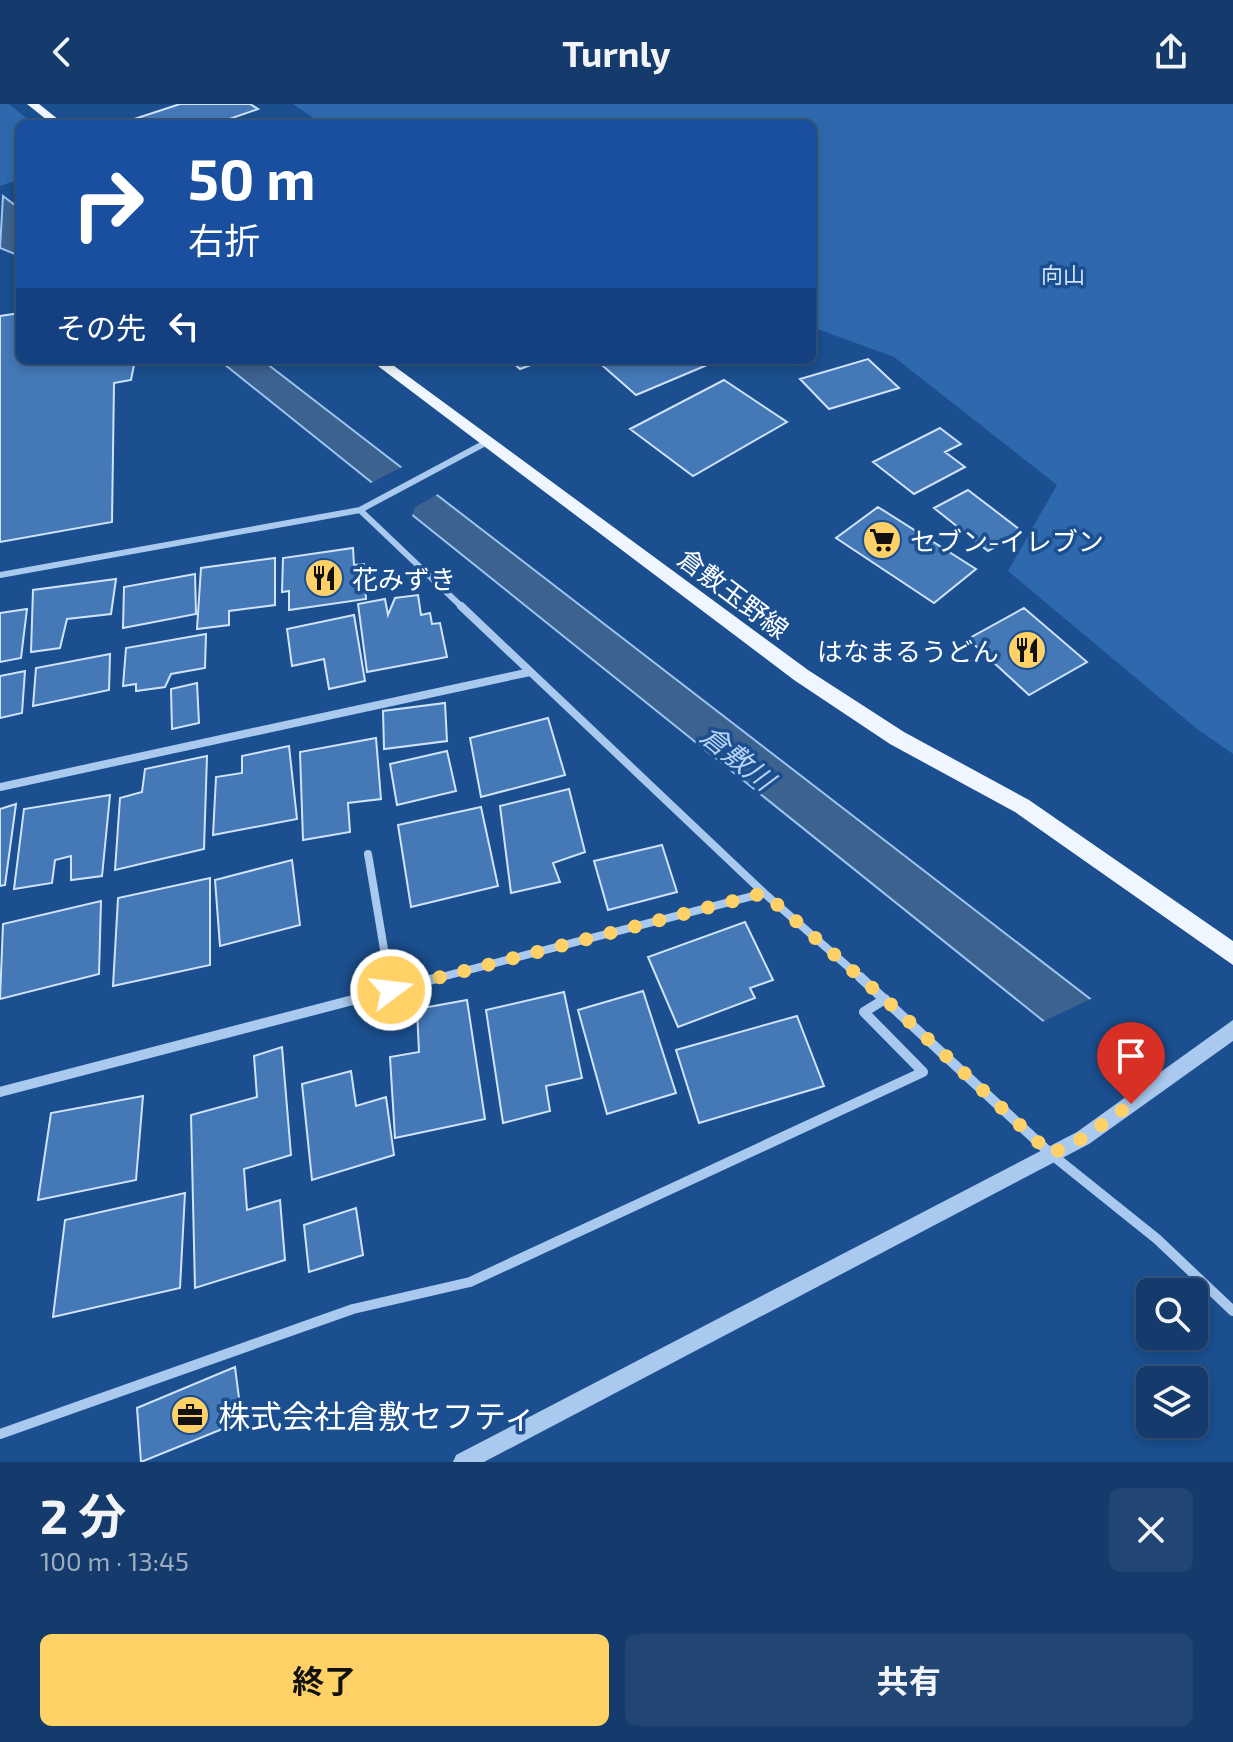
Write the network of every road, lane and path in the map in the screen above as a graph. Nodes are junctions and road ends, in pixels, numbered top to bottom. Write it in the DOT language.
graph roads {
  1 [pos="32,104"];
  2 [pos="54,120"];
  3 [pos="382,364"];
  4 [pos="487,442"];
  5 [pos="360,510"];
  6 [pos="0,575"];
  7 [pos="530,672"];
  8 [pos="0,787"];
  9 [pos="368,854"];
  10 [pos="764,893"];
  11 [pos="1233,954"];
  12 [pos="391,990"];
  13 [pos="885,999"];
  14 [pos="1230,1031"];
  15 [pos="0,1092"];
  16 [pos="1051,1154"];
  17 [pos="1233,1311"];
  18 [pos="0,1434"];
  19 [pos="463,1462"];
  1 -- 2 [label="main road"];
  3 -- 4 [label="main road, 倉敷玉野線"];
  4 -- 5 [label="street"];
  4 -- 11 [label="main road, 倉敷玉野線"];
  5 -- 6 [label="street"];
  5 -- 7 [label="street"];
  7 -- 8 [label="street"];
  7 -- 10 [label="street"];
  9 -- 12 [label="street"];
  10 -- 12 [label="street"];
  10 -- 13 [label="street"];
  12 -- 15 [label="street"];
  13 -- 16 [label="street"];
  13 -- 18 [label="street"];
  14 -- 16 [label="street"];
  16 -- 17 [label="street"];
  16 -- 19 [label="street"];
}
